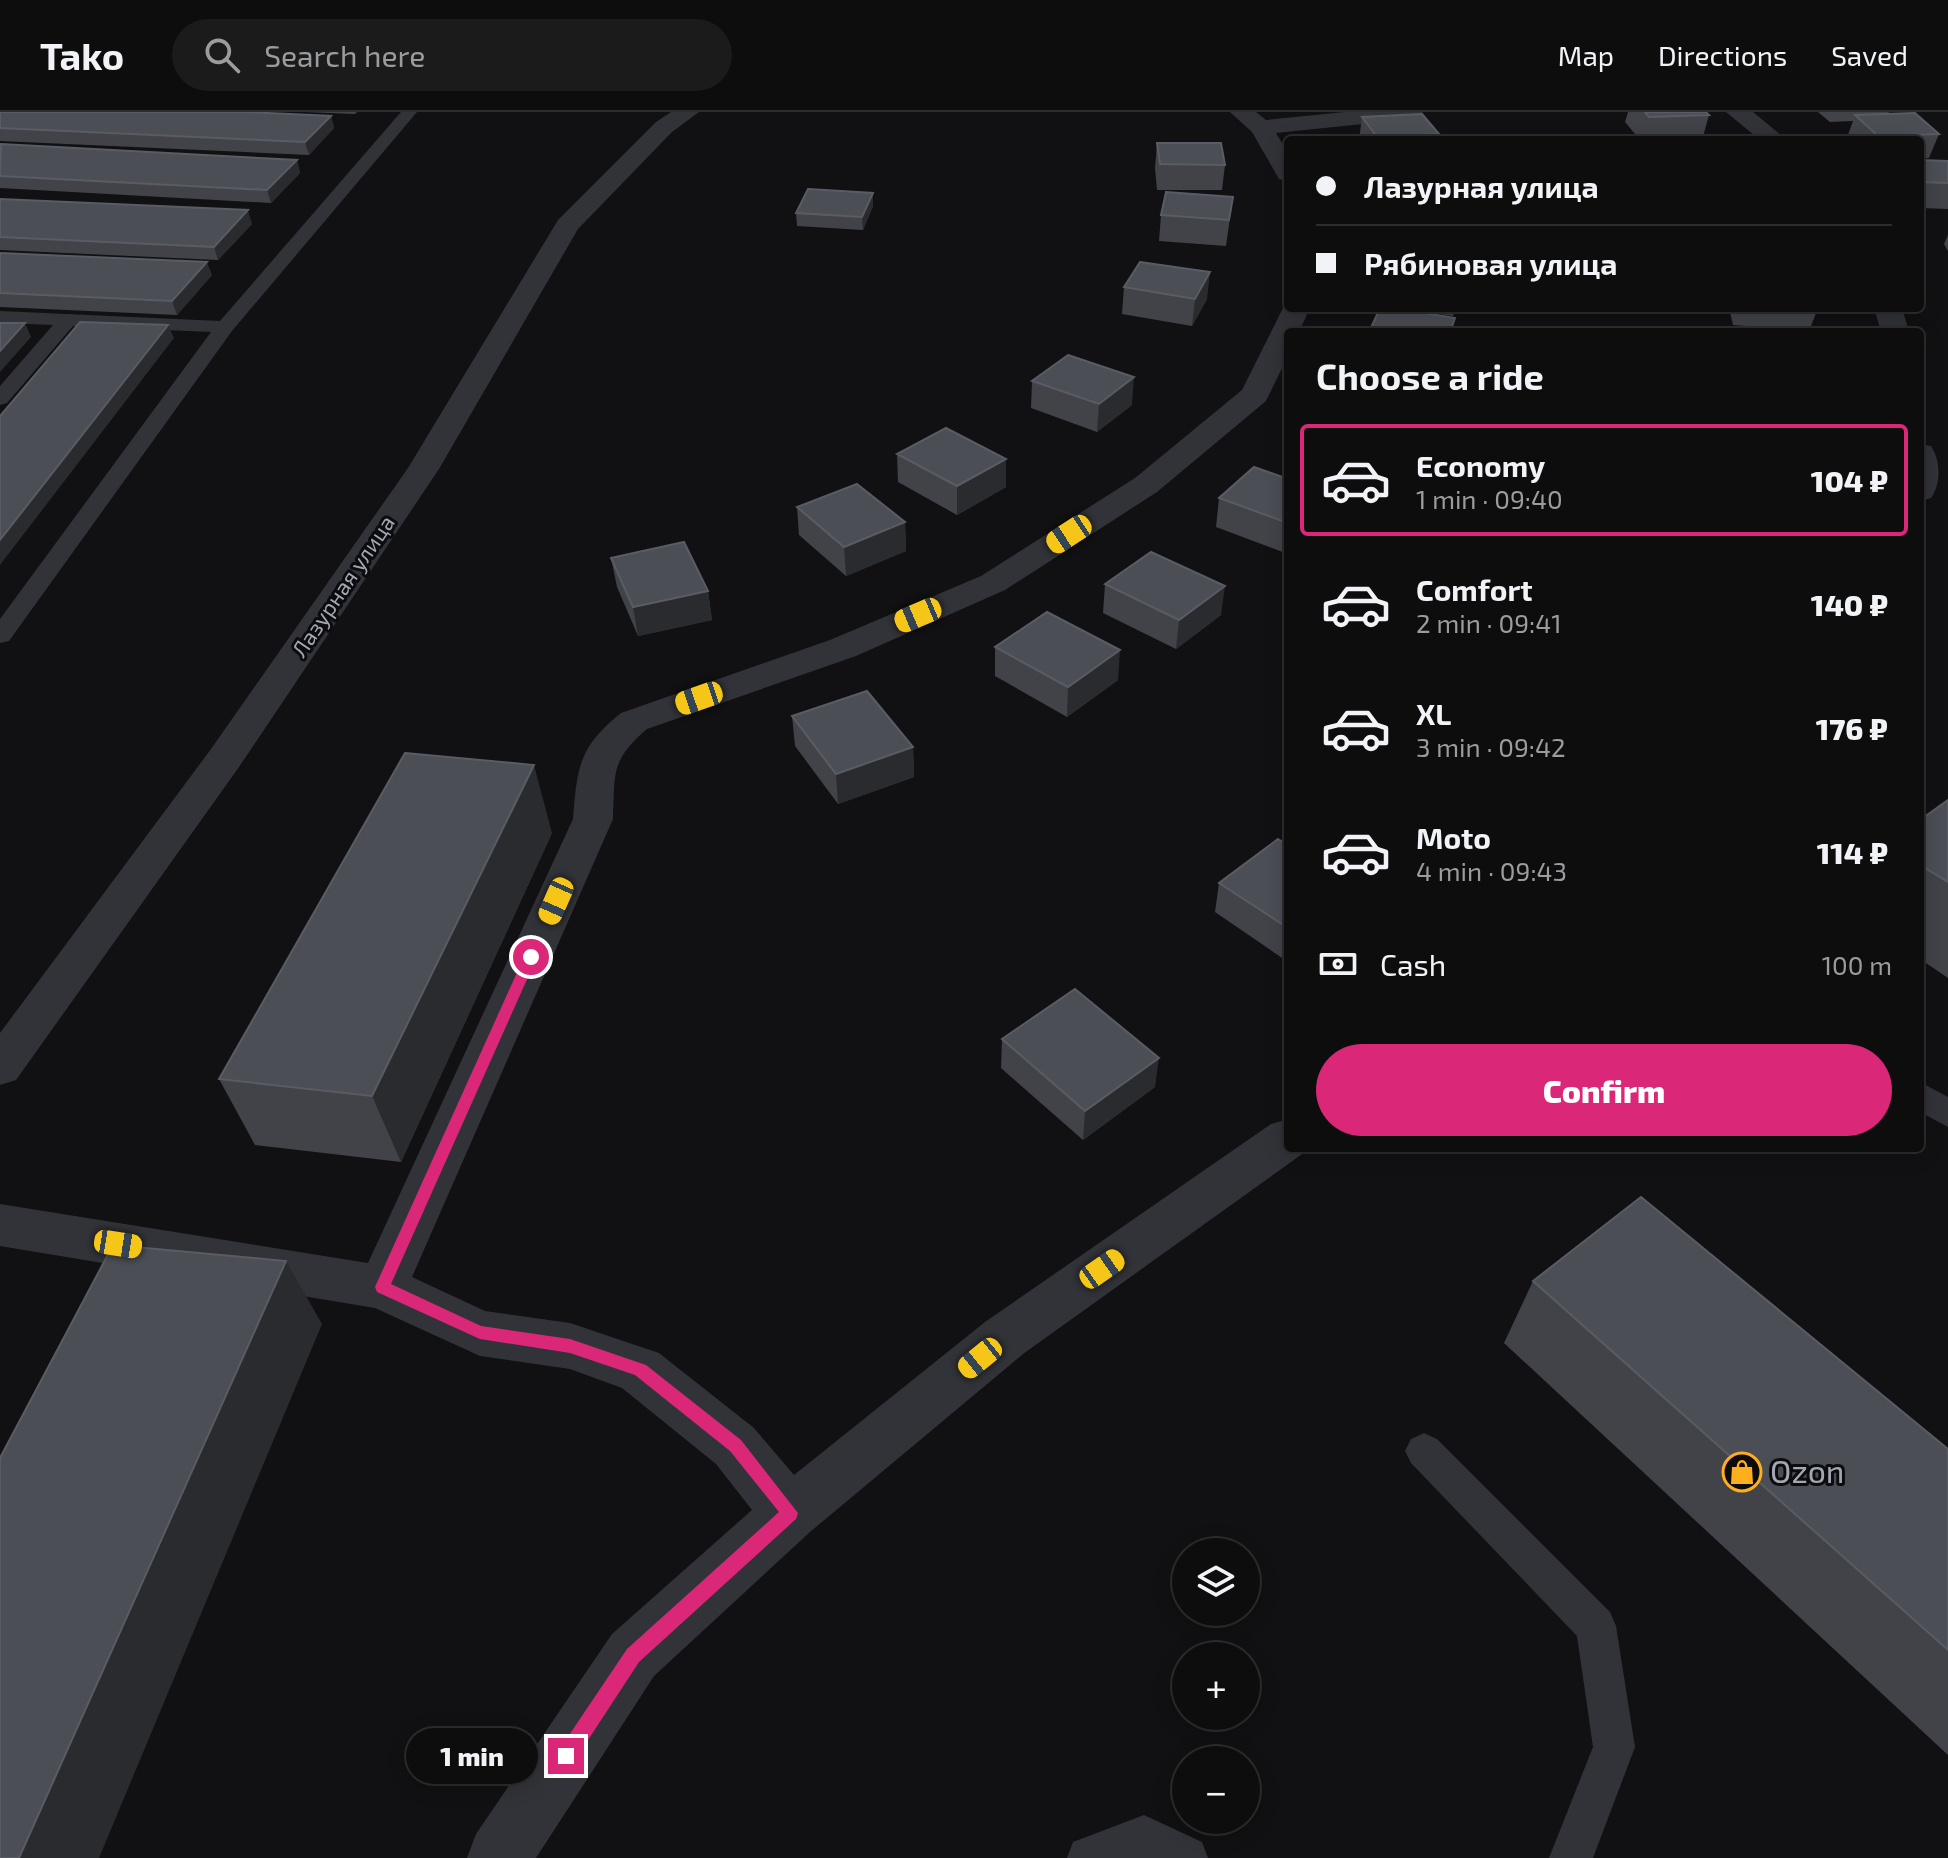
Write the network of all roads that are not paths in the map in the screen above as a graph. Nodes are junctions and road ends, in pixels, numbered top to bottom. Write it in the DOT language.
graph roads {
  1 [pos="409,112"];
  2 [pos="687,112"];
  3 [pos="1242,112"];
  4 [pos="1411,112"];
  5 [pos="1738,112"];
  6 [pos="1261,128"];
  7 [pos="1770,136"];
  8 [pos="1284,167"];
  9 [pos="0,317"];
  10 [pos="68,320"];
  11 [pos="225,327"];
  12 [pos="1284,333"];
  13 [pos="0,399"];
  14 [pos="0,636"];
  15 [pos="0,1067"];
  16 [pos="1924,1098"];
  17 [pos="1948,1114"];
  18 [pos="1284,1141"];
  19 [pos="0,1225"];
  20 [pos="382,1287"];
  21 [pos="1424,1451"];
  22 [pos="790,1513"];
  23 [pos="499,1857"];
  24 [pos="1089,1858"];
  25 [pos="1186,1858"];
  26 [pos="1571,1858"];
  1 -- 11 [label="lane"];
  2 -- 15 [label="street, Лазурная улица"];
  3 -- 6 [label="street"];
  4 -- 6 [label="street"];
  5 -- 7 [label="street"];
  6 -- 8 [label="street"];
  9 -- 10 [label="lane"];
  10 -- 11 [label="lane"];
  10 -- 13 [label="lane"];
  11 -- 14 [label="lane"];
  12 -- 20 [label="street"];
  16 -- 17 [label="lane"];
  18 -- 22 [label="street"];
  19 -- 20 [label="street"];
  20 -- 22 [label="street"];
  21 -- 26 [label="lane"];
  22 -- 23 [label="street"];
  24 -- 25 [label="lane"];
}
